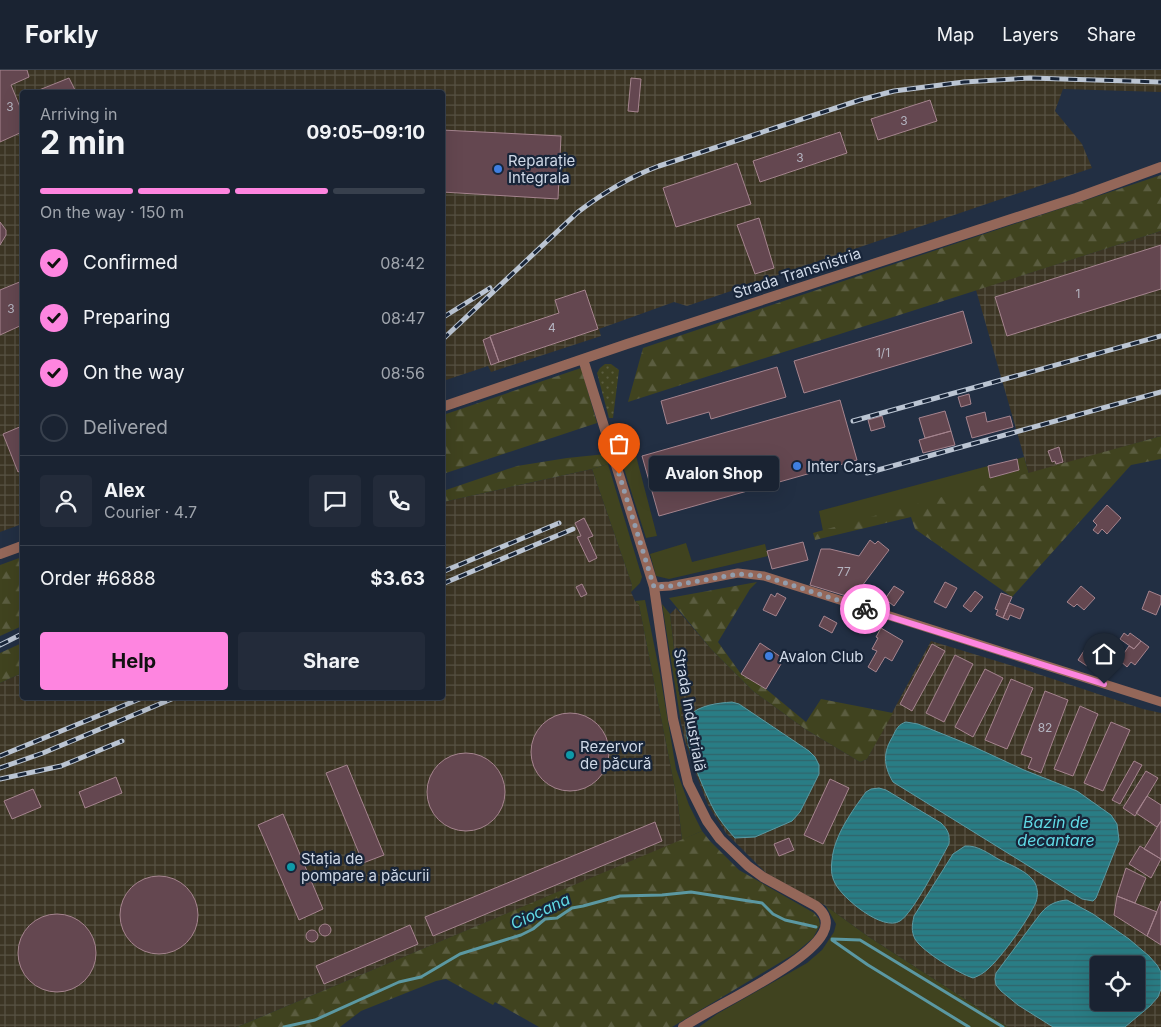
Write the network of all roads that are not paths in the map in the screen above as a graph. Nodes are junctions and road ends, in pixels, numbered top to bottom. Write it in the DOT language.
graph roads {
  1 [pos="1161,167"];
  2 [pos="583,359"];
  3 [pos="445,406"];
  4 [pos="20,547"];
  5 [pos="0,554"];
  6 [pos="654,587"];
  7 [pos="1161,702"];
  8 [pos="683,1027"];
  1 -- 2 [label="street, Strada Transnistria"];
  2 -- 3 [label="street, Strada Transnistria"];
  2 -- 6 [label="street, Strada Industrială"];
  4 -- 5 [label="street"];
  6 -- 7 [label="street"];
  6 -- 8 [label="street, Strada Industrială"];
}
